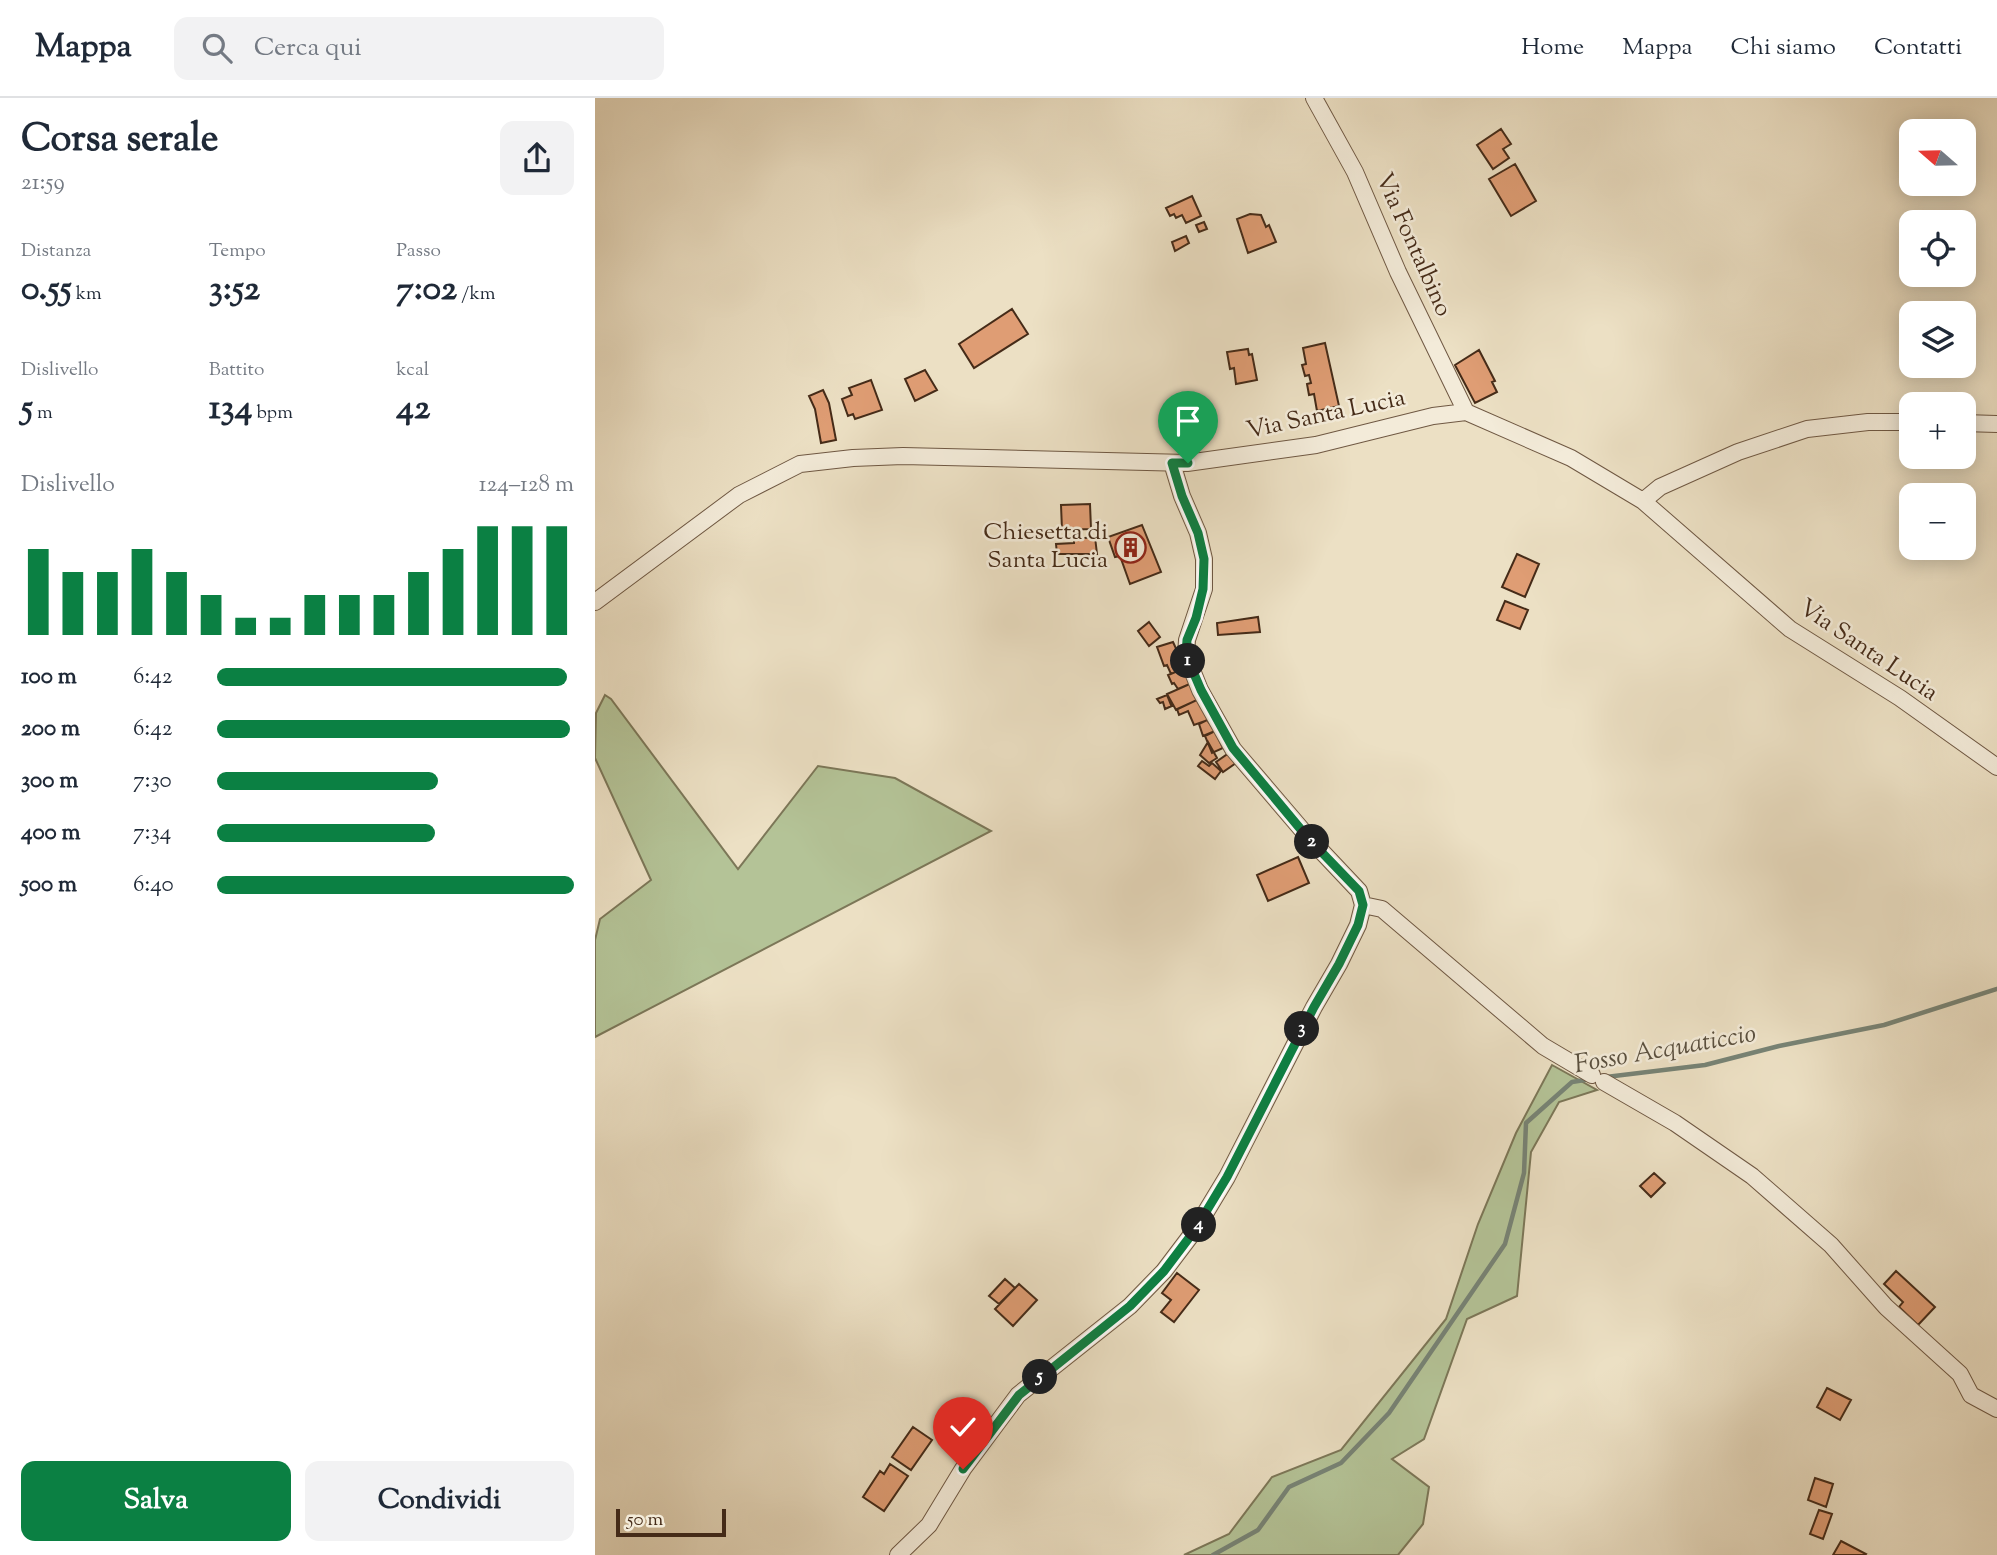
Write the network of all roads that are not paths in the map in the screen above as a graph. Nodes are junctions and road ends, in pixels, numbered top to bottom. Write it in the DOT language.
graph roads {
  1 [pos="1314,98"];
  2 [pos="1467,412"];
  3 [pos="1899,422"];
  4 [pos="1976,423"];
  5 [pos="1997,424"];
  6 [pos="1172,463"];
  7 [pos="1643,501"];
  8 [pos="595,602"];
  9 [pos="1997,767"];
  10 [pos="1363,905"];
  11 [pos="1997,1409"];
  12 [pos="898,1555"];
  1 -- 2 [label="street, Via Fontalbino"];
  2 -- 6 [label="street, Via Santa Lucia"];
  2 -- 7 [label="street, Via Santa Lucia"];
  3 -- 7 [label="street"];
  4 -- 5 [label="street"];
  6 -- 8 [label="street, Via Santa Lucia"];
  6 -- 10 [label="street"];
  7 -- 9 [label="street, Via Santa Lucia"];
  10 -- 11 [label="street"];
  10 -- 12 [label="street"];
}
